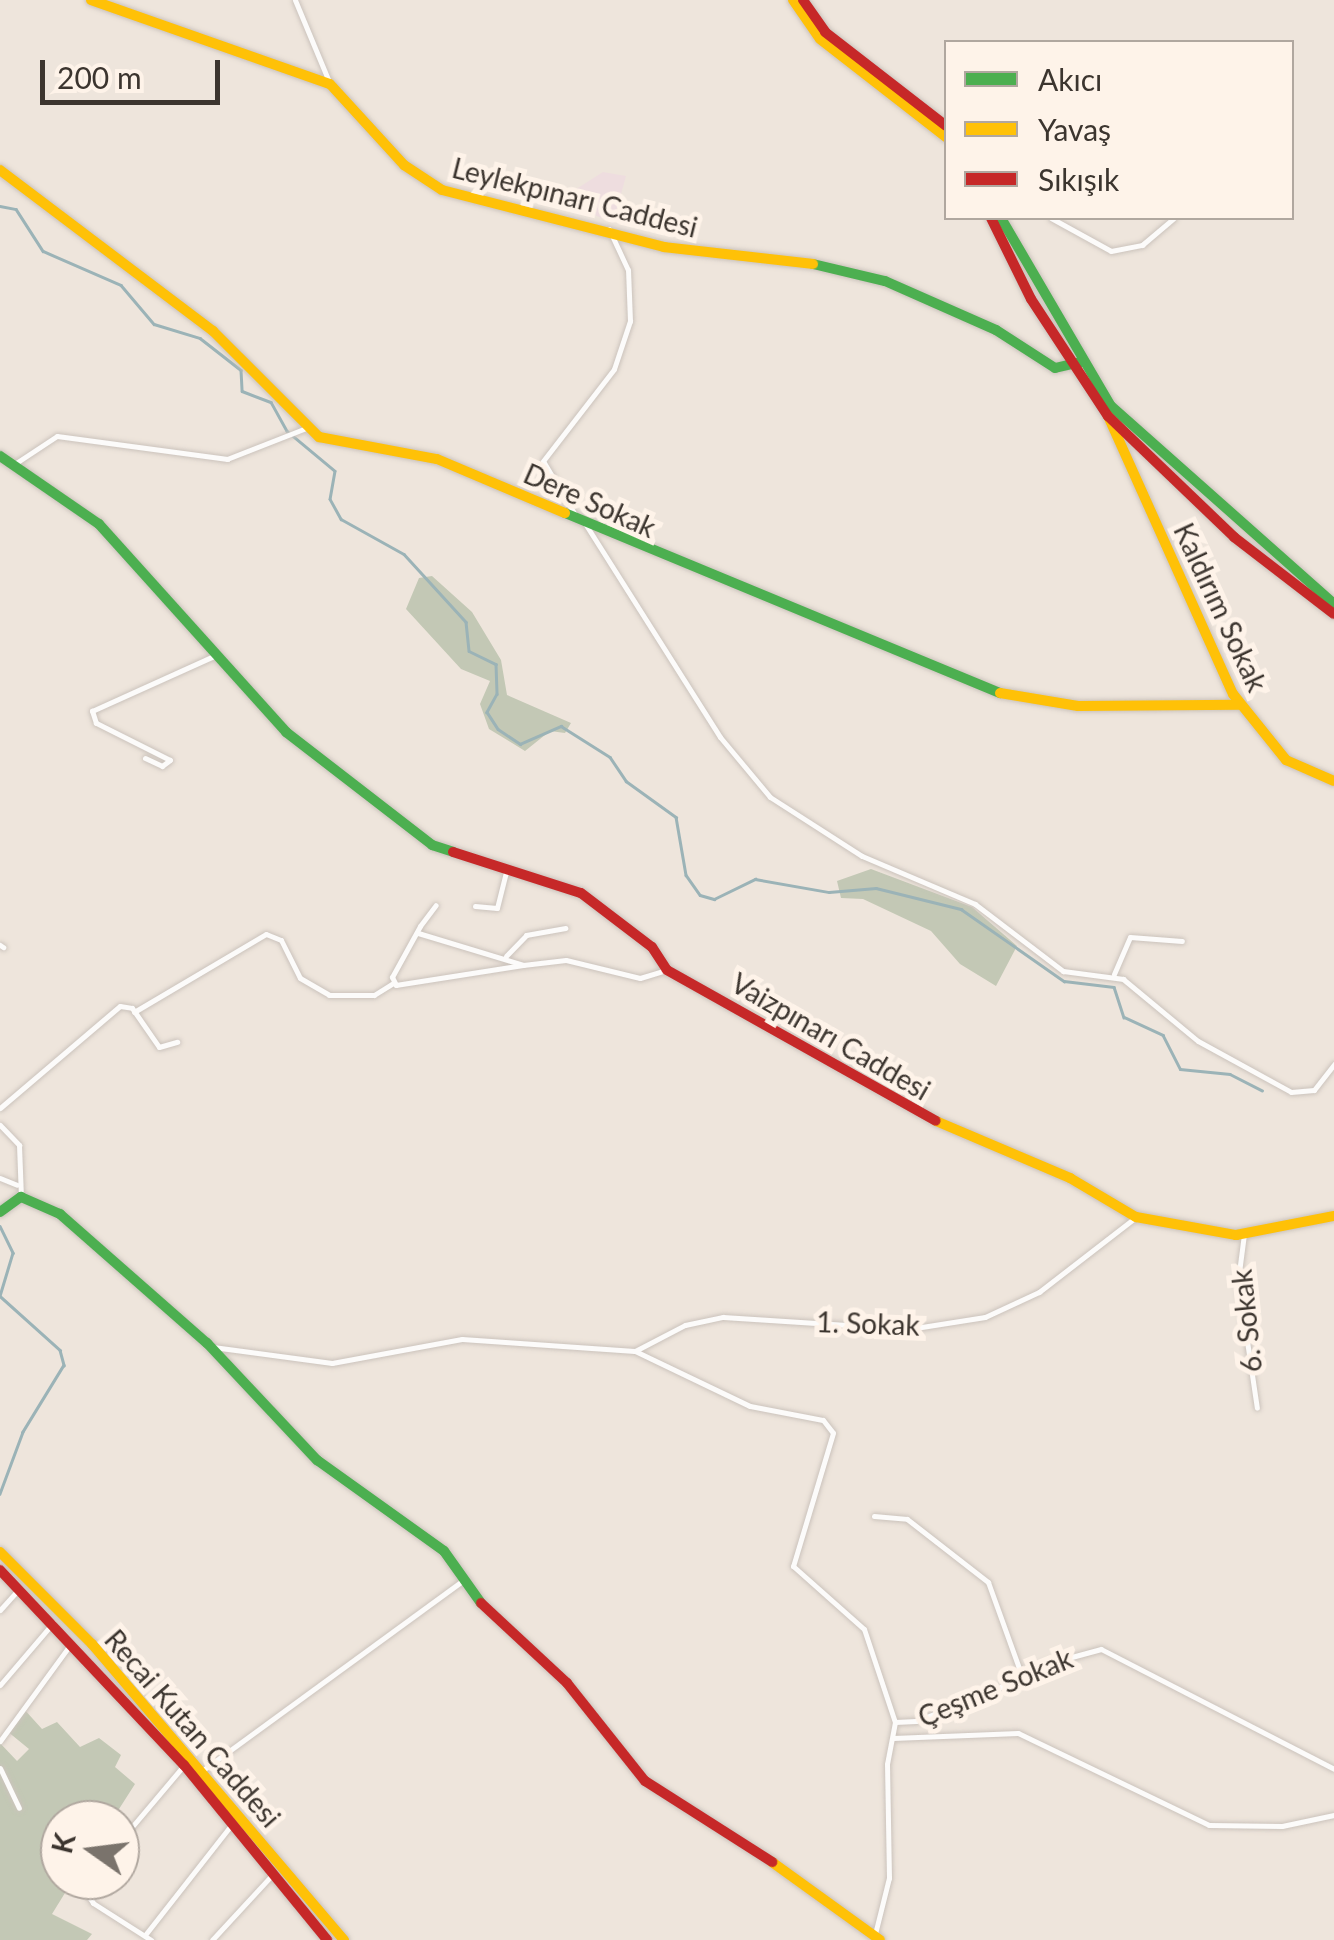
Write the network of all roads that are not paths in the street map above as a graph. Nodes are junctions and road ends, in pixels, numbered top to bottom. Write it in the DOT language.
graph roads {
  1 [pos="91,0"];
  2 [pos="295,0"];
  3 [pos="794,0"];
  4 [pos="803,0"];
  5 [pos="330,84"];
  6 [pos="944,124"];
  7 [pos="944,135"];
  8 [pos="0,170"];
  9 [pos="992,220"];
  10 [pos="1002,220"];
  11 [pos="1055,220"];
  12 [pos="1172,220"];
  13 [pos="609,229"];
  14 [pos="1076,364"];
  15 [pos="1109,410"];
  16 [pos="306,428"];
  17 [pos="0,456"];
  18 [pos="16,463"];
  19 [pos="582,523"];
  20 [pos="1334,604"];
  21 [pos="1334,614"];
  22 [pos="214,656"];
  23 [pos="1240,705"];
  24 [pos="145,758"];
  25 [pos="1334,782"];
  26 [pos="506,873"];
  27 [pos="436,905"];
  28 [pos="475,906"];
  29 [pos="566,928"];
  30 [pos="418,932"];
  31 [pos="1182,941"];
  32 [pos="506,956"];
  33 [pos="522,965"];
  34 [pos="667,970"];
  35 [pos="1114,974"];
  36 [pos="394,984"];
  37 [pos="134,1012"];
  38 [pos="177,1042"];
  39 [pos="1334,1064"];
  40 [pos="0,1108"];
  41 [pos="0,1126"];
  42 [pos="0,1178"];
  43 [pos="19,1191"];
  44 [pos="0,1212"];
  45 [pos="1334,1216"];
  46 [pos="1136,1217"];
  47 [pos="1244,1234"];
  48 [pos="208,1343"];
  49 [pos="635,1352"];
  50 [pos="1257,1408"];
  51 [pos="874,1516"];
  52 [pos="0,1552"];
  53 [pos="0,1570"];
  54 [pos="465,1579"];
  55 [pos="19,1589"];
  56 [pos="0,1610"];
  57 [pos="53,1624"];
  58 [pos="72,1643"];
  59 [pos="1020,1671"];
  60 [pos="0,1685"];
  61 [pos="894,1722"];
  62 [pos="893,1738"];
  63 [pos="0,1741"];
  64 [pos="184,1765"];
  65 [pos="0,1768"];
  66 [pos="1334,1768"];
  67 [pos="203,1770"];
  68 [pos="19,1808"];
  69 [pos="1334,1815"];
  70 [pos="140,1818"];
  71 [pos="233,1823"];
  72 [pos="273,1874"];
  73 [pos="91,1900"];
  74 [pos="878,1937"];
  75 [pos="148,1938"];
  76 [pos="212,1940"];
  77 [pos="326,1940"];
  78 [pos="344,1940"];
  1 -- 5 [label="street, Leylekpınarı Caddesi"];
  2 -- 5 [label="street"];
  3 -- 7 [label="street"];
  4 -- 6 [label="street"];
  5 -- 13 [label="street, Leylekpınarı Caddesi"];
  8 -- 16 [label="street, Dere Sokak"];
  9 -- 14 [label="street, Kaldırım Sokak"];
  10 -- 14 [label="street, Kaldırım Sokak"];
  11 -- 12 [label="street"];
  13 -- 14 [label="street, Leylekpınarı Caddesi"];
  13 -- 19 [label="street"];
  14 -- 15 [label="street, Kaldırım Sokak"];
  15 -- 20 [label="street"];
  15 -- 21 [label="street"];
  15 -- 23 [label="street, Kaldırım Sokak"];
  16 -- 18 [label="street"];
  16 -- 19 [label="street, Dere Sokak"];
  17 -- 18 [label="street, Vaizpınarı Caddesi"];
  18 -- 22 [label="street, Vaizpınarı Caddesi"];
  19 -- 23 [label="street, Dere Sokak"];
  19 -- 35 [label="street"];
  22 -- 24 [label="street"];
  22 -- 26 [label="street, Vaizpınarı Caddesi"];
  23 -- 25 [label="street, Kaldırım Sokak"];
  26 -- 28 [label="street"];
  26 -- 34 [label="street, Vaizpınarı Caddesi"];
  27 -- 30 [label="street"];
  29 -- 32 [label="street"];
  30 -- 32 [label="street"];
  30 -- 36 [label="street"];
  31 -- 35 [label="street"];
  32 -- 33 [label="street"];
  33 -- 34 [label="street"];
  33 -- 36 [label="street"];
  34 -- 46 [label="street, Vaizpınarı Caddesi"];
  35 -- 39 [label="street"];
  36 -- 37 [label="street"];
  37 -- 38 [label="street"];
  37 -- 40 [label="street"];
  41 -- 43 [label="street"];
  42 -- 43 [label="street"];
  43 -- 44 [label="street"];
  43 -- 48 [label="street"];
  45 -- 47 [label="street, Vaizpınarı Caddesi"];
  46 -- 47 [label="street, Vaizpınarı Caddesi"];
  46 -- 49 [label="street, 1. Sokak"];
  47 -- 50 [label="street, 6. Sokak"];
  48 -- 49 [label="street, Çeşme Sokak"];
  48 -- 54 [label="street"];
  49 -- 61 [label="street, Çeşme Sokak"];
  51 -- 59 [label="street"];
  52 -- 67 [label="street, Recai Kutan Caddesi"];
  53 -- 55 [label="street, Recai Kutan Caddesi"];
  54 -- 67 [label="street"];
  54 -- 74 [label="street"];
  55 -- 56 [label="street"];
  55 -- 57 [label="street, Recai Kutan Caddesi"];
  57 -- 58 [label="street, Recai Kutan Caddesi"];
  57 -- 60 [label="street"];
  58 -- 63 [label="street"];
  58 -- 64 [label="street, Recai Kutan Caddesi"];
  59 -- 61 [label="street, Çeşme Sokak"];
  59 -- 66 [label="street, Çeşme Sokak"];
  61 -- 62 [label="street"];
  62 -- 69 [label="street"];
  62 -- 74 [label="street"];
  64 -- 70 [label="street"];
  64 -- 71 [label="street, Recai Kutan Caddesi"];
  65 -- 68 [label="street"];
  67 -- 78 [label="street, Recai Kutan Caddesi"];
  71 -- 72 [label="street, Recai Kutan Caddesi"];
  71 -- 75 [label="street"];
  72 -- 76 [label="street"];
  72 -- 77 [label="street, Recai Kutan Caddesi"];
  73 -- 75 [label="street"];
}
